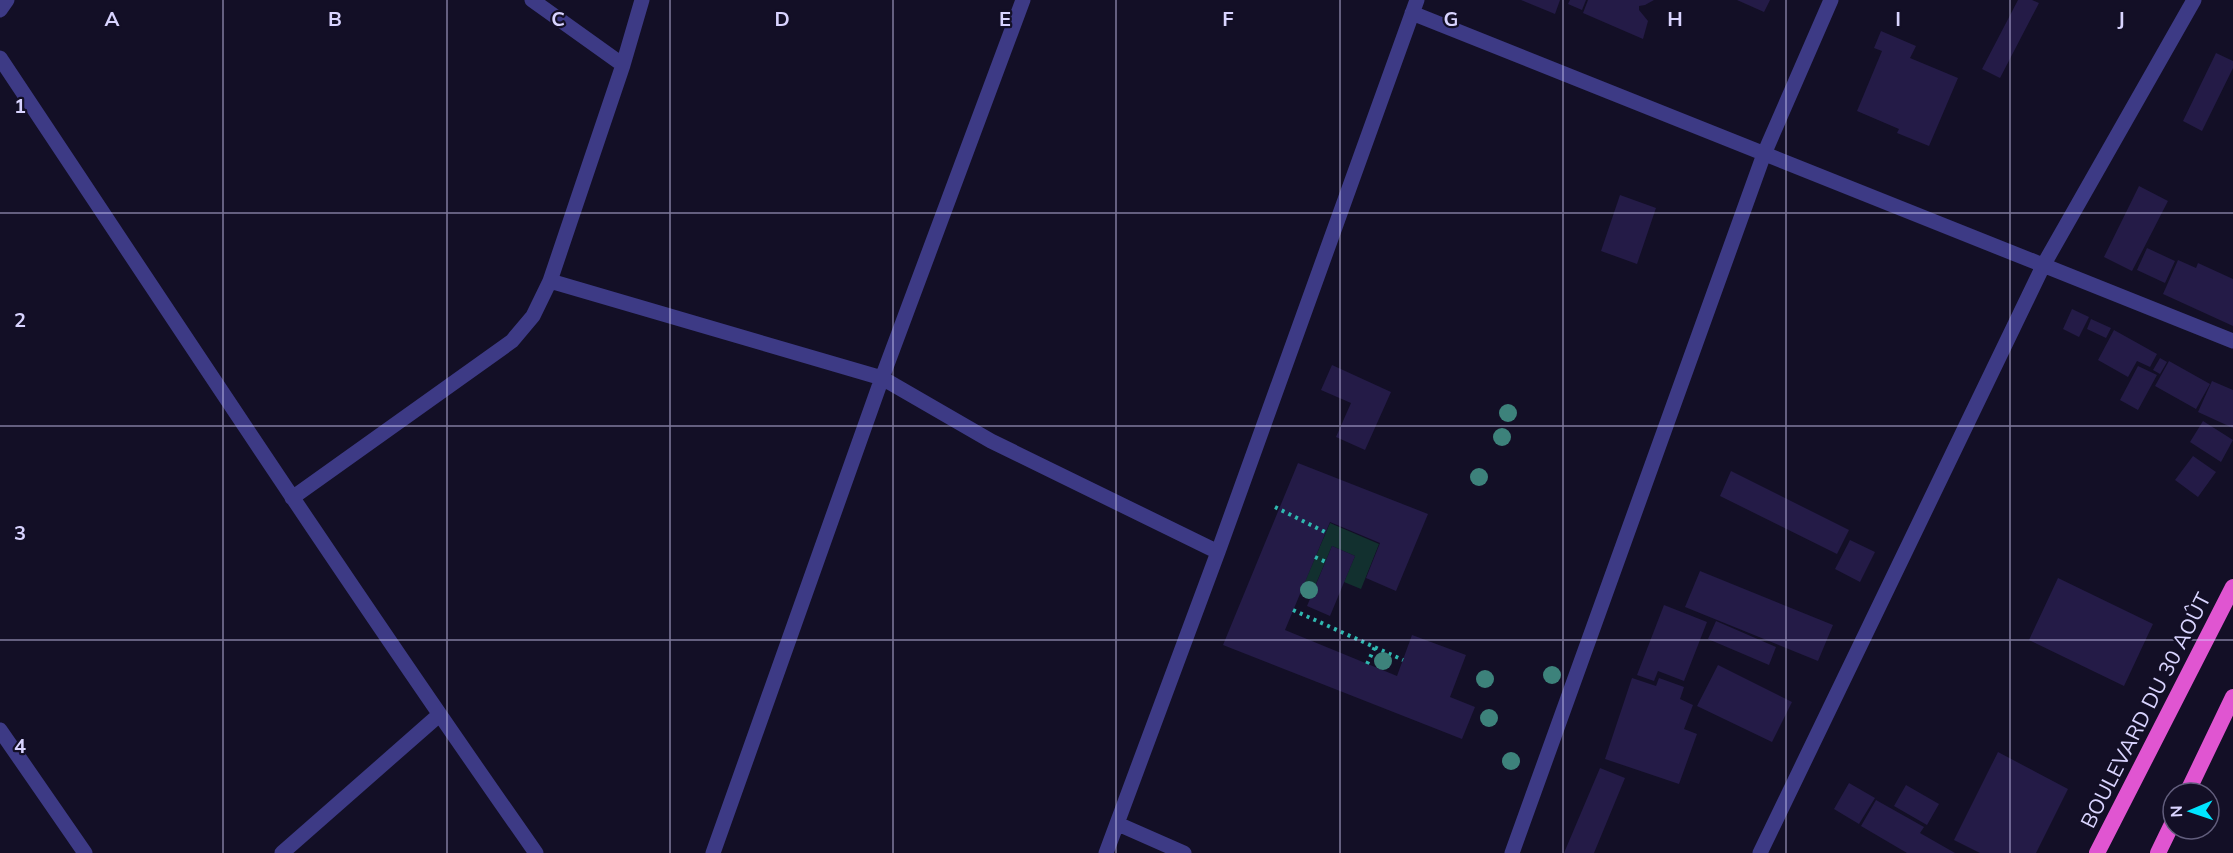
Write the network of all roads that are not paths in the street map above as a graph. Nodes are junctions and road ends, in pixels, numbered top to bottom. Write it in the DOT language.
graph roads {
  1 [pos="7,0"];
  2 [pos="532,0"];
  3 [pos="642,0"];
  4 [pos="1023,0"];
  5 [pos="1831,0"];
  6 [pos="2194,0"];
  7 [pos="1415,7"];
  8 [pos="0,10"];
  9 [pos="0,58"];
  10 [pos="624,65"];
  11 [pos="1764,154"];
  12 [pos="2044,264"];
  13 [pos="550,281"];
  14 [pos="2233,341"];
  15 [pos="882,378"];
  16 [pos="292,498"];
  17 [pos="1218,552"];
  18 [pos="2233,587"];
  19 [pos="2233,696"];
  20 [pos="439,715"];
  21 [pos="0,730"];
  22 [pos="2193,781"];
  23 [pos="1118,824"];
  24 [pos="85,853"];
  25 [pos="282,853"];
  26 [pos="536,853"];
  27 [pos="713,853"];
  28 [pos="1106,853"];
  29 [pos="1184,853"];
  30 [pos="1512,853"];
  31 [pos="1760,853"];
  32 [pos="2097,853"];
  1 -- 8 [label="street"];
  2 -- 10 [label="street"];
  3 -- 10 [label="street"];
  4 -- 15 [label="street"];
  5 -- 11 [label="street"];
  6 -- 12 [label="street"];
  7 -- 11 [label="street"];
  7 -- 17 [label="street"];
  9 -- 16 [label="street"];
  10 -- 13 [label="street"];
  11 -- 12 [label="street"];
  11 -- 30 [label="street"];
  12 -- 14 [label="street"];
  12 -- 31 [label="street"];
  13 -- 15 [label="street"];
  13 -- 16 [label="street"];
  15 -- 17 [label="street"];
  15 -- 27 [label="street"];
  16 -- 20 [label="street"];
  17 -- 23 [label="street"];
  18 -- 32 [label="highway, BOULEVARD DU 30 AOÛT"];
  19 -- 22 [label="highway"];
  20 -- 25 [label="street"];
  20 -- 26 [label="street"];
  21 -- 24 [label="street"];
  23 -- 28 [label="street"];
  23 -- 29 [label="street"];
}
